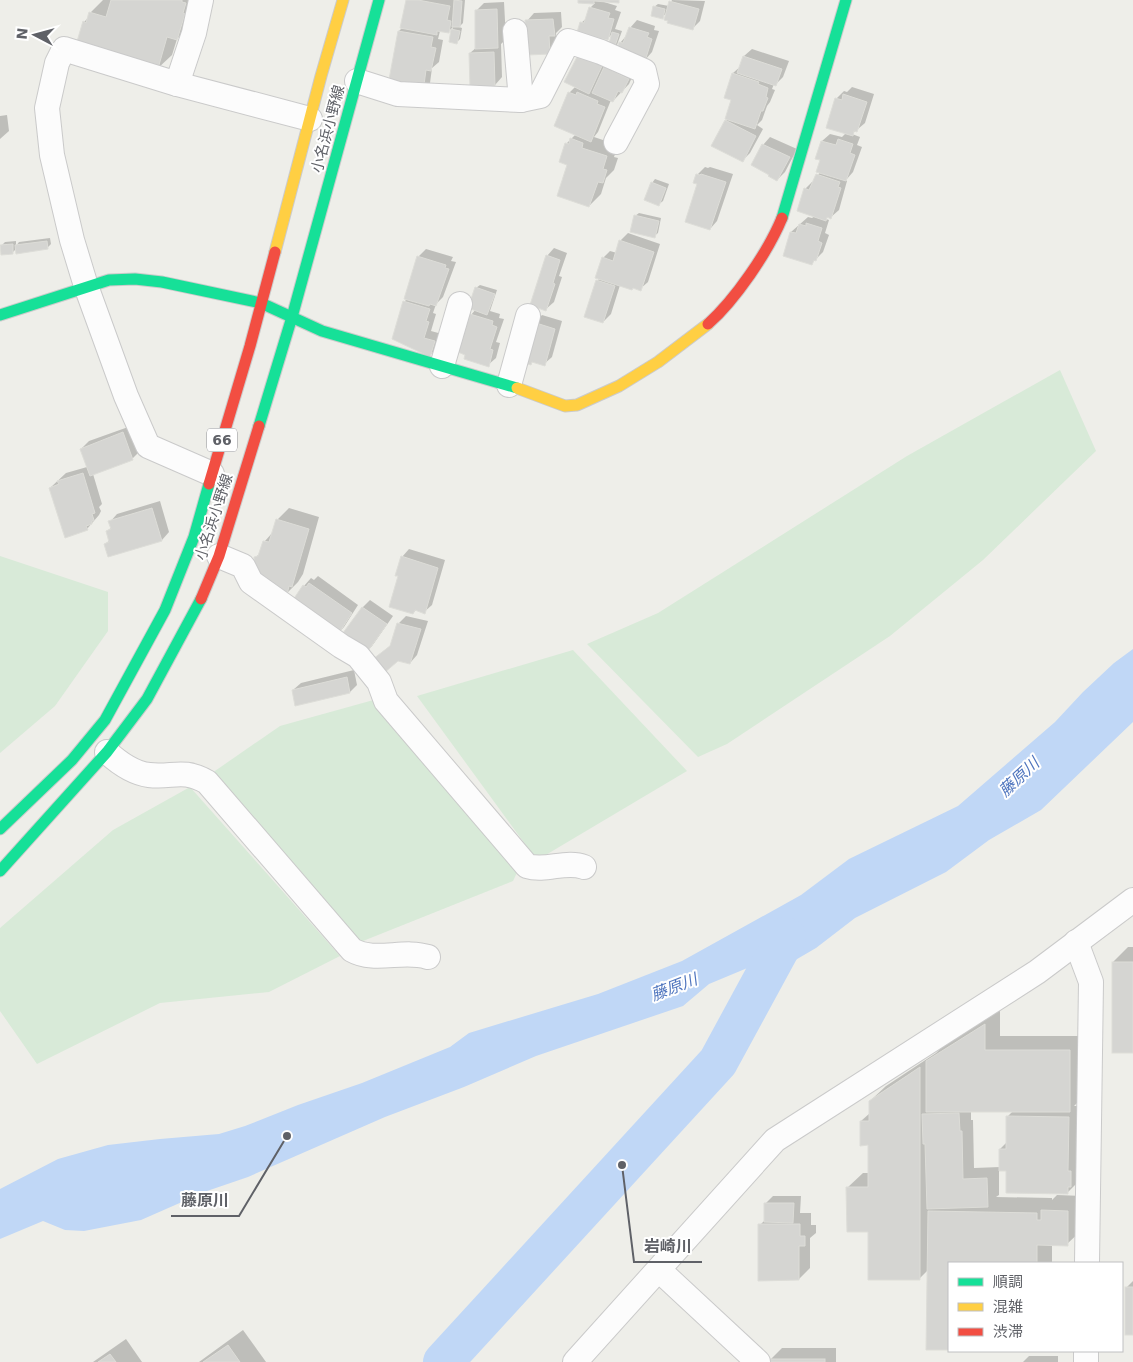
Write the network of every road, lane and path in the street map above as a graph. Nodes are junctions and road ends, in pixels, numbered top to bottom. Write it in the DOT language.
graph roads {
  1 [pos="201,0"];
  2 [pos="343,0"];
  3 [pos="379,0"];
  4 [pos="846,0"];
  5 [pos="515,31"];
  6 [pos="357,81"];
  7 [pos="177,84"];
  8 [pos="521,100"];
  9 [pos="310,118"];
  10 [pos="616,142"];
  11 [pos="86,286"];
  12 [pos="261,303"];
  13 [pos="460,304"];
  14 [pos="0,315"];
  15 [pos="528,316"];
  16 [pos="292,317"];
  17 [pos="442,366"];
  18 [pos="509,385"];
  19 [pos="212,474"];
  20 [pos="219,556"];
  21 [pos="107,752"];
  22 [pos="0,829"];
  23 [pos="584,867"];
  24 [pos="0,871"];
  25 [pos="1133,900"];
  26 [pos="1076,942"];
  27 [pos="428,957"];
  28 [pos="1087,1262"];
  29 [pos="659,1270"];
  30 [pos="574,1362"];
  31 [pos="758,1362"];
  1 -- 7 [label="street"];
  2 -- 9 [label="main road, 小名浜小野線 / 66"];
  3 -- 6 [label="main road, 小名浜小野線 / 66"];
  4 -- 18 [label="main road"];
  5 -- 8 [label="street"];
  6 -- 8 [label="street"];
  6 -- 16 [label="main road, 小名浜小野線 / 66"];
  7 -- 9 [label="street"];
  7 -- 11 [label="street"];
  8 -- 10 [label="street"];
  9 -- 12 [label="main road, 小名浜小野線 / 66"];
  11 -- 12 [label="main road"];
  11 -- 14 [label="main road"];
  11 -- 19 [label="street"];
  12 -- 16 [label="main road"];
  12 -- 19 [label="main road, 小名浜小野線 / 66"];
  13 -- 17 [label="street"];
  15 -- 18 [label="street"];
  16 -- 17 [label="main road"];
  16 -- 20 [label="main road, 小名浜小野線 / 66"];
  17 -- 18 [label="main road"];
  19 -- 22 [label="main road, 小名浜小野線 / 66"];
  20 -- 21 [label="main road, 小名浜小野線 / 66"];
  20 -- 23 [label="street"];
  21 -- 24 [label="main road, 小名浜小野線 / 66"];
  21 -- 27 [label="street"];
  25 -- 26 [label="street"];
  26 -- 28 [label="street"];
  26 -- 29 [label="street"];
  29 -- 30 [label="street"];
  29 -- 31 [label="street"];
}
